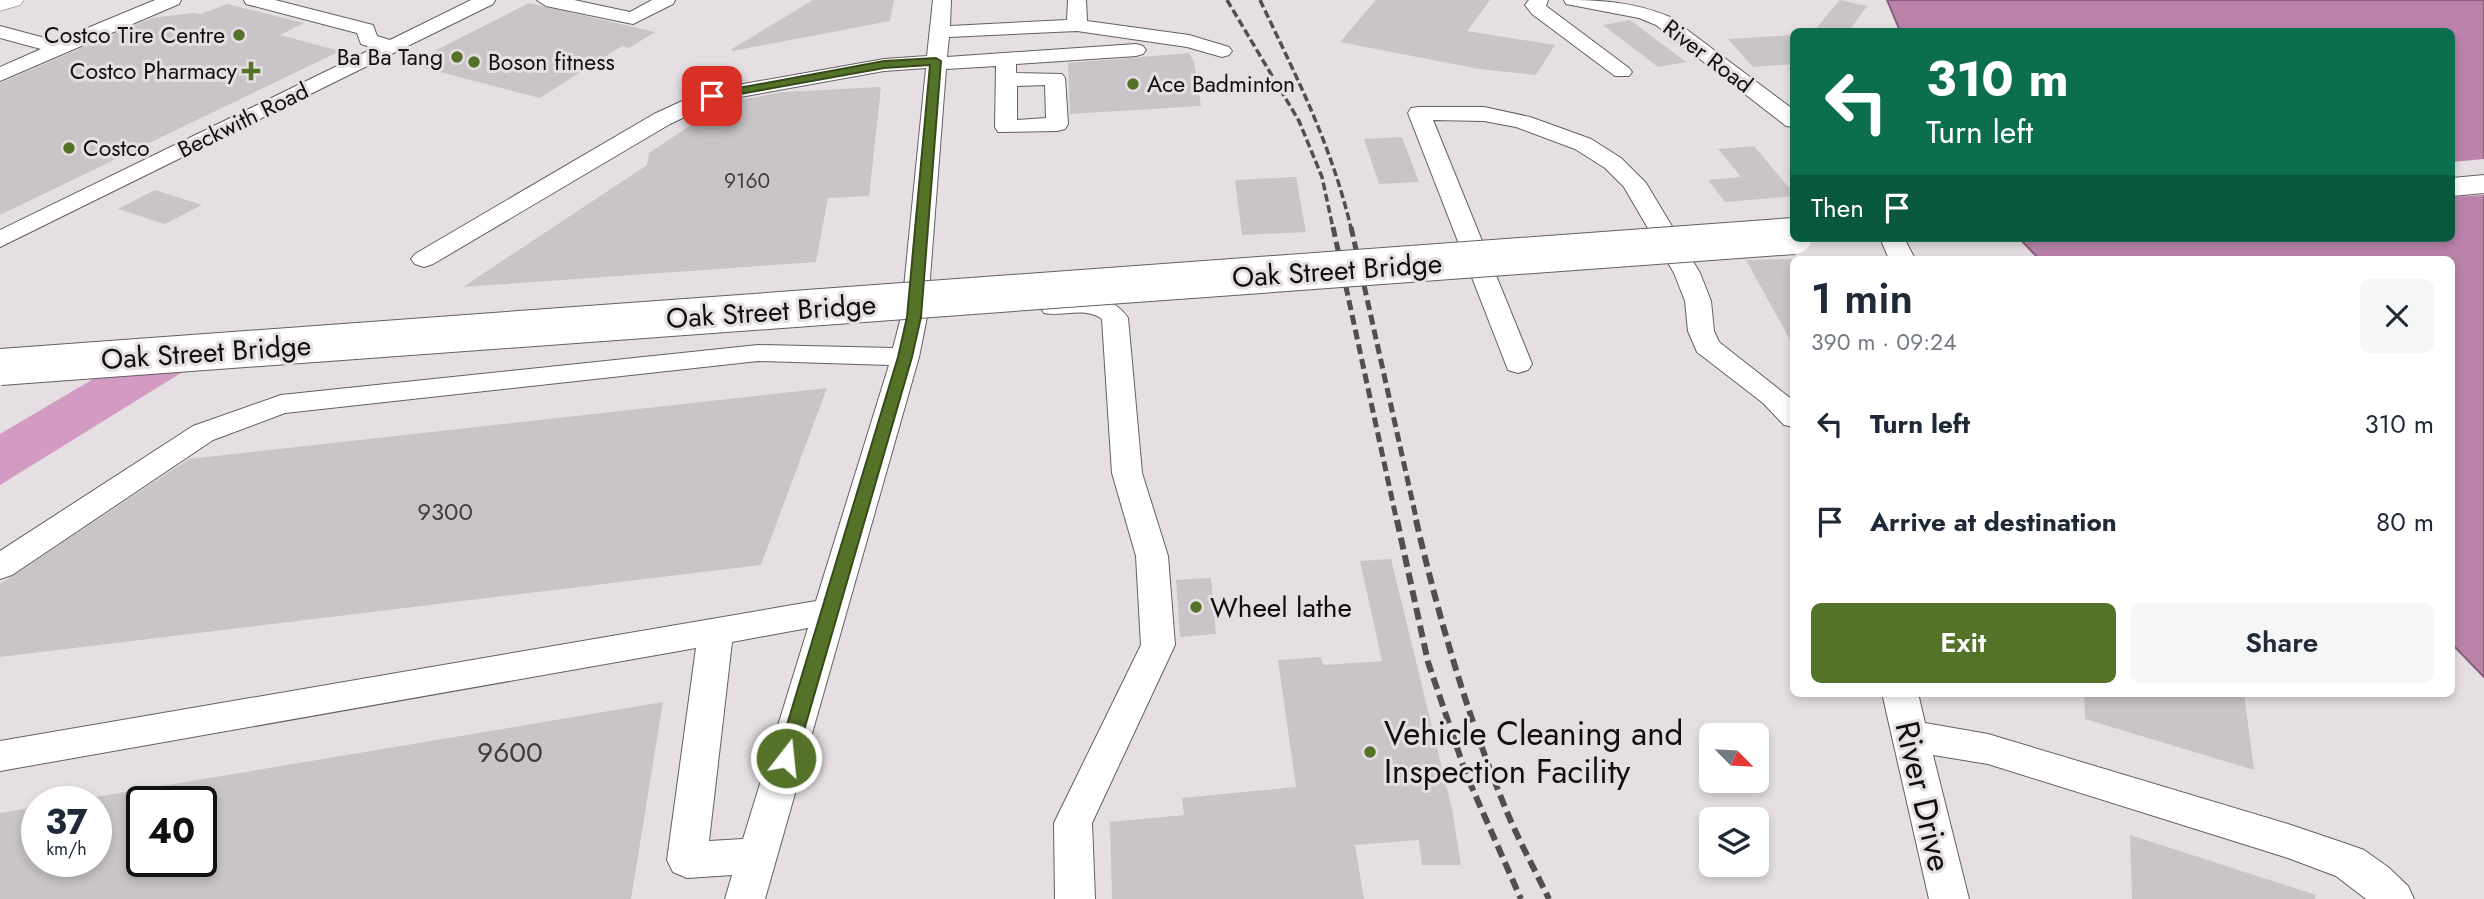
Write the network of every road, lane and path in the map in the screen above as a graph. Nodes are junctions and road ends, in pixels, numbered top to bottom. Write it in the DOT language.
graph roads {
  1 [pos="12,0"];
  2 [pos="172,0"];
  3 [pos="486,0"];
  4 [pos="666,0"];
  5 [pos="942,0"];
  6 [pos="1077,0"];
  7 [pos="1539,0"];
  8 [pos="1573,0"];
  9 [pos="268,1"];
  10 [pos="561,1"];
  11 [pos="0,5"];
  12 [pos="1077,25"];
  13 [pos="0,32"];
  14 [pos="392,46"];
  15 [pos="58,47"];
  16 [pos="1136,50"];
  17 [pos="1222,51"];
  18 [pos="937,52"];
  19 [pos="1622,72"];
  20 [pos="0,75"];
  21 [pos="1790,118"];
  22 [pos="2484,171"];
  23 [pos="2455,174"];
  24 [pos="2484,184"];
  25 [pos="2455,187"];
  26 [pos="1790,222"];
  27 [pos="1790,236"];
  28 [pos="0,240"];
  29 [pos="424,259"];
  30 [pos="914,317"];
  31 [pos="0,350"];
  32 [pos="905,357"];
  33 [pos="1518,364"];
  34 [pos="0,367"];
  35 [pos="1790,414"];
  36 [pos="0,567"];
  37 [pos="830,612"];
  38 [pos="716,630"];
  39 [pos="1901,697"];
  40 [pos="1910,736"];
  41 [pos="0,756"];
  42 [pos="758,856"];
  43 [pos="745,899"];
  44 [pos="1075,899"];
  45 [pos="1949,899"];
  46 [pos="2393,899"];
  1 -- 11 [label="main road"];
  2 -- 15 [label="street"];
  3 -- 14 [label="street, Beckwith Road"];
  4 -- 10 [label="street"];
  5 -- 18 [label="street"];
  6 -- 12 [label="street"];
  7 -- 19 [label="street"];
  8 -- 21 [label="street, River Road"];
  9 -- 14 [label="street"];
  12 -- 17 [label="street"];
  12 -- 18 [label="street"];
  13 -- 15 [label="street"];
  14 -- 28 [label="street, Beckwith Road"];
  15 -- 20 [label="street"];
  16 -- 18 [label="street"];
  18 -- 29 [label="street"];
  18 -- 30 [label="street"];
  22 -- 23 [label="highway"];
  24 -- 25 [label="highway"];
  26 -- 31 [label="highway, Oak Street Bridge"];
  27 -- 34 [label="highway, Oak Street Bridge, bridge"];
  30 -- 32 [label="street"];
  30 -- 44 [label="street"];
  32 -- 36 [label="street"];
  32 -- 37 [label="street"];
  33 -- 35 [label="street"];
  37 -- 38 [label="street"];
  37 -- 42 [label="street"];
  38 -- 41 [label="street"];
  38 -- 42 [label="street"];
  39 -- 40 [label="street, River Drive"];
  40 -- 45 [label="street, River Drive"];
  40 -- 46 [label="street"];
  42 -- 43 [label="street"];
}
